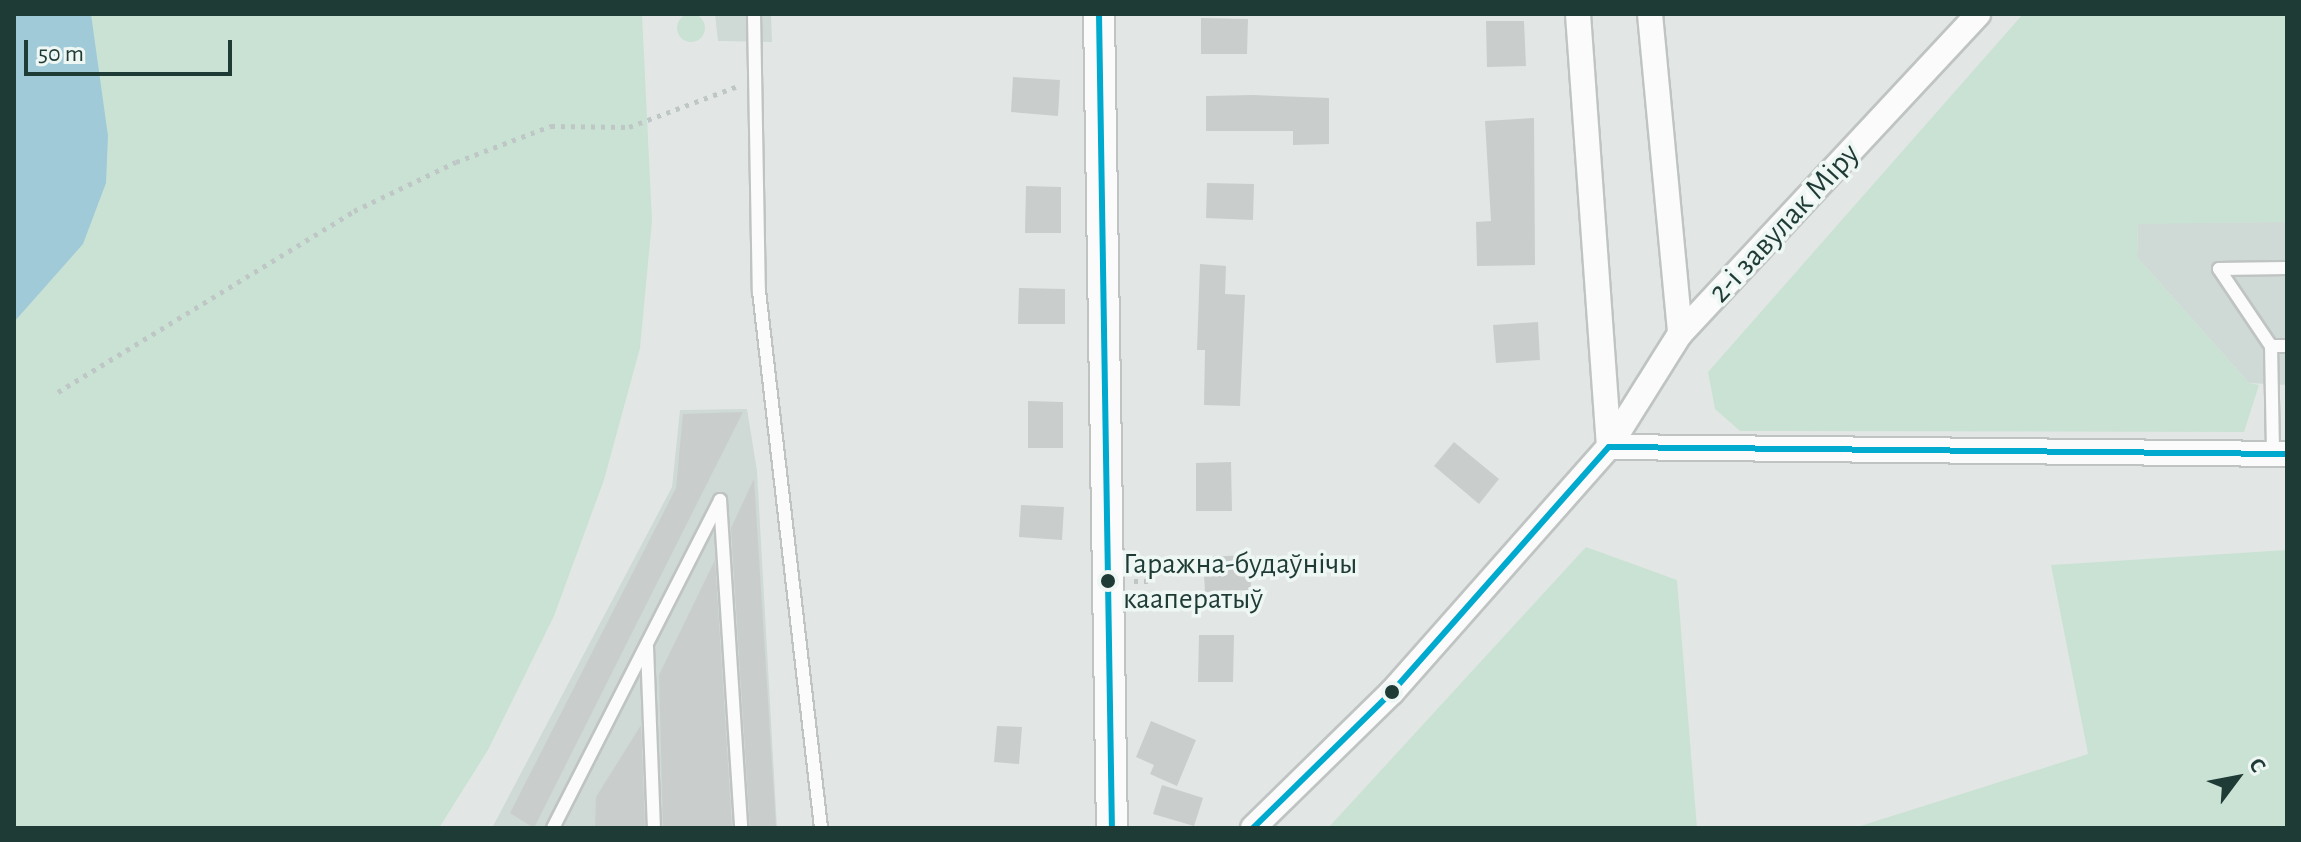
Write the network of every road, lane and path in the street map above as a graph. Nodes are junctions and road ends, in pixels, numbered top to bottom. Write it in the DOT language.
graph roads {
  1 [pos="754,14"];
  2 [pos="1099,14"];
  3 [pos="1578,14"];
  4 [pos="1650,14"];
  5 [pos="1978,14"];
  6 [pos="757,77"];
  7 [pos="2287,268"];
  8 [pos="1680,334"];
  9 [pos="2271,346"];
  10 [pos="2287,346"];
  11 [pos="58,392"];
  12 [pos="1609,447"];
  13 [pos="2280,454"];
  14 [pos="647,646"];
  15 [pos="564,814"];
  16 [pos="553,828"];
  17 [pos="571,828"];
  18 [pos="654,828"];
  19 [pos="741,828"];
  20 [pos="821,828"];
  21 [pos="1112,828"];
  22 [pos="1253,828"];
  1 -- 6 [label="lane"];
  2 -- 21 [label="street"];
  3 -- 12 [label="street"];
  4 -- 8 [label="street"];
  5 -- 8 [label="street, 2-і завулак Міру"];
  6 -- 11 [label="path"];
  6 -- 20 [label="lane"];
  7 -- 9 [label="lane"];
  8 -- 12 [label="street, 2-і завулак Міру"];
  9 -- 10 [label="lane"];
  9 -- 13 [label="lane"];
  12 -- 13 [label="street"];
  12 -- 22 [label="street, 2-і завулак Міру"];
  14 -- 15 [label="lane"];
  14 -- 18 [label="lane"];
  14 -- 19 [label="lane"];
  15 -- 16 [label="lane"];
  15 -- 17 [label="lane"];
}
